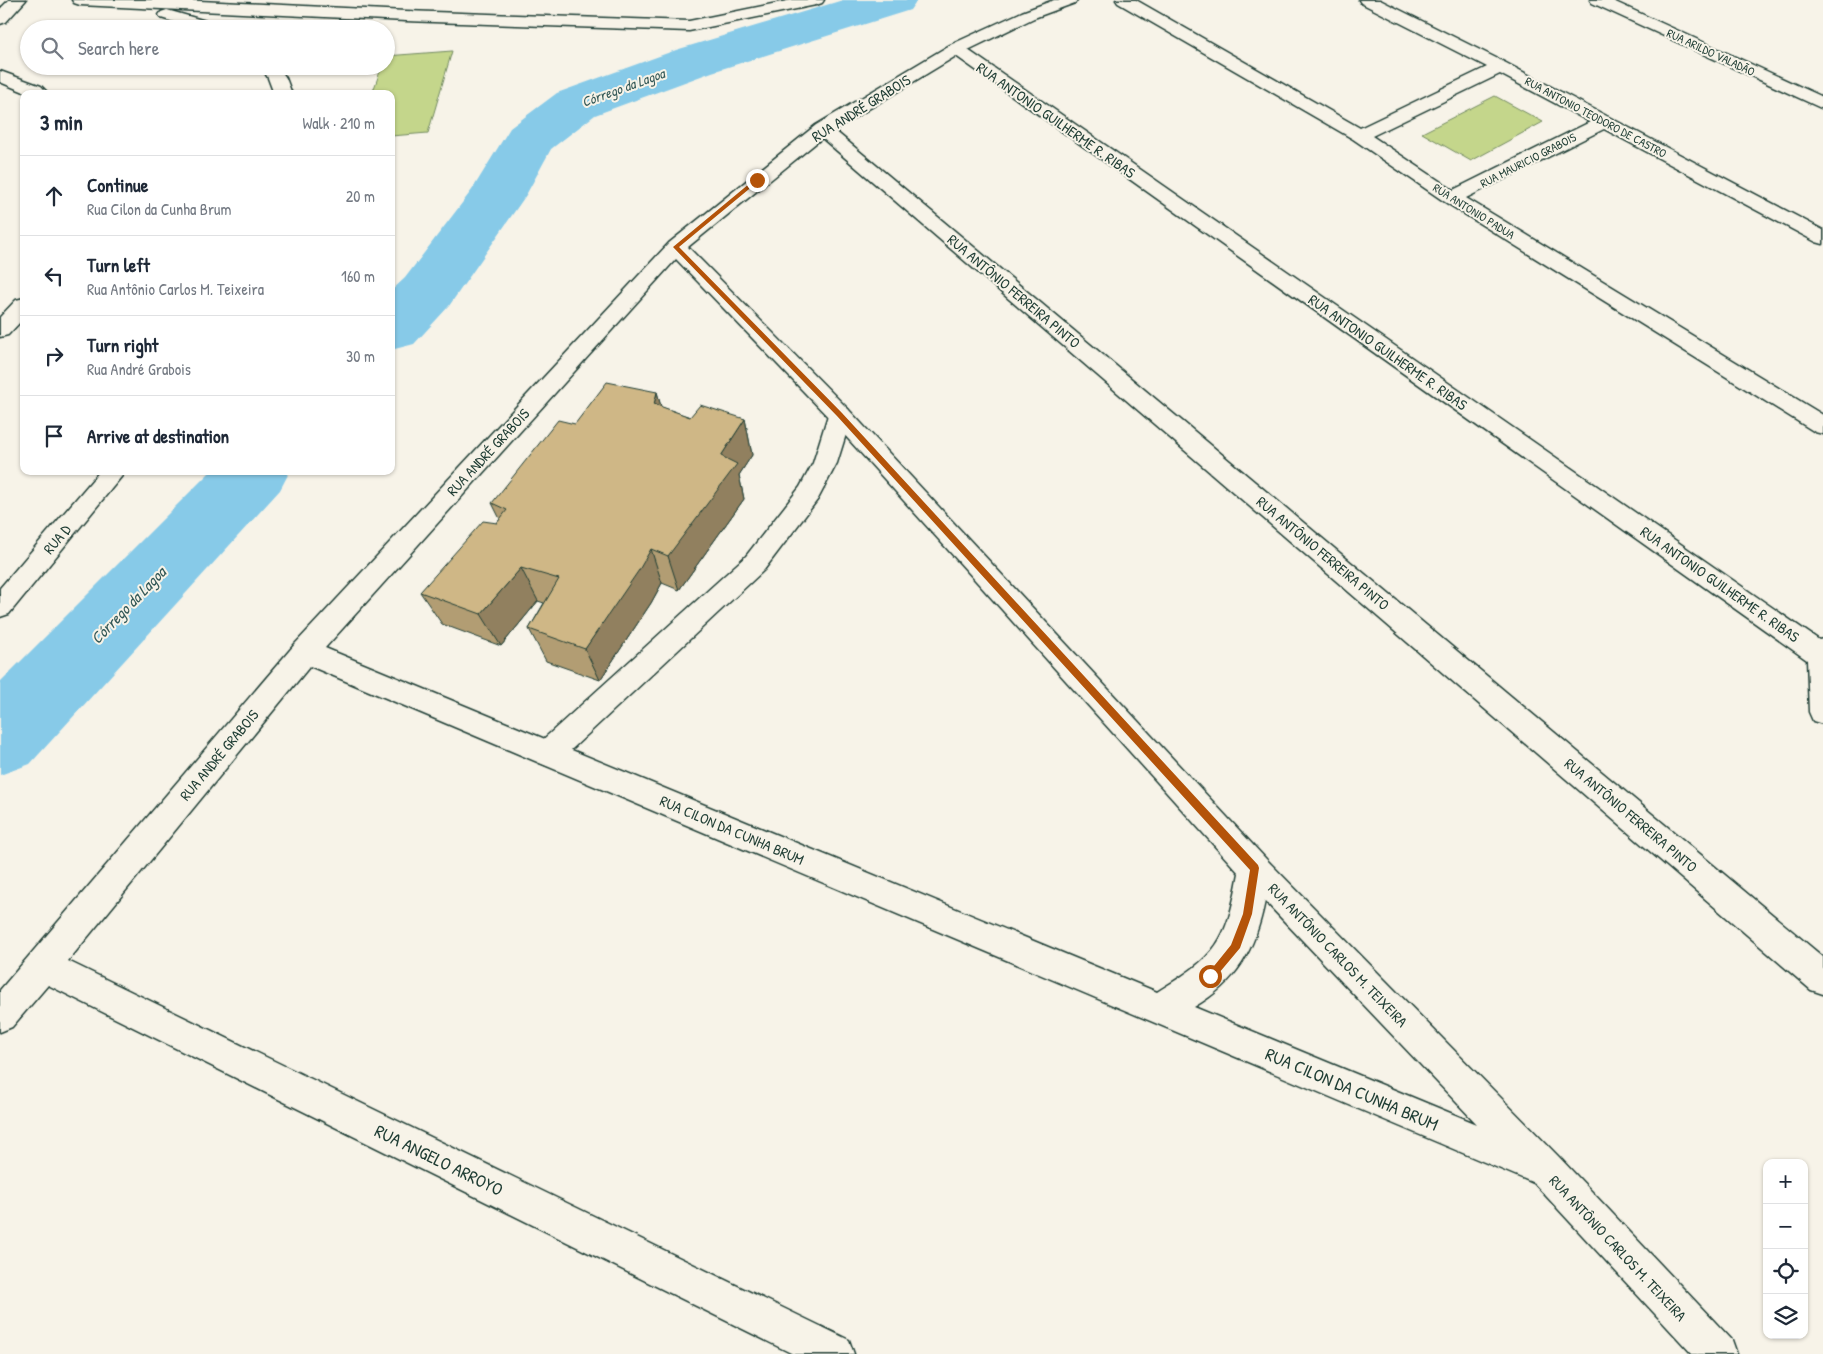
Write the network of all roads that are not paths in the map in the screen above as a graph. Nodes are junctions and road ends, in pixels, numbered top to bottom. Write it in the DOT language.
graph roads {
  1 [pos="18,0"];
  2 [pos="80,0"];
  3 [pos="816,0"];
  4 [pos="1069,0"];
  5 [pos="1124,0"];
  6 [pos="1367,0"];
  7 [pos="1598,0"];
  8 [pos="108,1"];
  9 [pos="0,19"];
  10 [pos="185,20"];
  11 [pos="956,49"];
  12 [pos="1500,67"];
  13 [pos="275,75"];
  14 [pos="0,76"];
  15 [pos="35,90"];
  16 [pos="282,90"];
  17 [pos="1823,104"];
  18 [pos="1605,122"];
  19 [pos="822,129"];
  20 [pos="1359,135"];
  21 [pos="1452,198"];
  22 [pos="1823,238"];
  23 [pos="676,247"];
  24 [pos="20,309"];
  25 [pos="0,330"];
  26 [pos="840,415"];
  27 [pos="1823,426"];
  28 [pos="111,475"];
  29 [pos="0,606"];
  30 [pos="306,652"];
  31 [pos="1822,653"];
  32 [pos="1823,712"];
  33 [pos="548,753"];
  34 [pos="1255,868"];
  35 [pos="43,966"];
  36 [pos="1823,978"];
  37 [pos="1159,1009"];
  38 [pos="0,1015"];
  39 [pos="1546,1170"];
  40 [pos="835,1354"];
  41 [pos="1718,1354"];
  1 -- 9 [label="street"];
  2 -- 8 [label="street"];
  3 -- 8 [label="street"];
  4 -- 11 [label="street, RUA ANDRÉ GRABOIS"];
  5 -- 20 [label="street, RUA ANTONIO PADUA"];
  6 -- 12 [label="street, RUA ANTONIO TEODORO DE CASTRO"];
  7 -- 17 [label="street, RUA ARILDO VALADÃO"];
  8 -- 10 [label="street"];
  11 -- 19 [label="street, RUA ANDRÉ GRABOIS"];
  11 -- 31 [label="street, RUA ANTONIO GUILHERME R. RIBAS"];
  12 -- 18 [label="street, RUA ANTONIO TEODORO DE CASTRO"];
  12 -- 20 [label="street"];
  13 -- 16 [label="street"];
  14 -- 15 [label="street"];
  18 -- 21 [label="street, RUA MAURICIO GRABOIS"];
  18 -- 22 [label="street, RUA ANTONIO TEODORO DE CASTRO"];
  19 -- 23 [label="street, RUA ANDRÉ GRABOIS"];
  19 -- 36 [label="street, RUA ANTÔNIO FERREIRA PINTO"];
  20 -- 21 [label="street, RUA ANTONIO PADUA"];
  21 -- 27 [label="street, RUA ANTONIO PADUA"];
  23 -- 26 [label="street, RUA ANTÔNIO CARLOS M. TEIXEIRA"];
  23 -- 30 [label="street, RUA ANDRÉ GRABOIS"];
  24 -- 25 [label="street"];
  26 -- 33 [label="street"];
  26 -- 34 [label="street, RUA ANTÔNIO CARLOS M. TEIXEIRA"];
  28 -- 29 [label="street, RUA D"];
  30 -- 33 [label="street, RUA CILON DA CUNHA BRUM"];
  30 -- 35 [label="street, RUA ANDRÉ GRABOIS"];
  31 -- 32 [label="street"];
  33 -- 37 [label="street, RUA CILON DA CUNHA BRUM"];
  34 -- 37 [label="street"];
  34 -- 39 [label="street, RUA ANTÔNIO CARLOS M. TEIXEIRA"];
  35 -- 38 [label="street, RUA ANDRÉ GRABOIS"];
  35 -- 40 [label="street, RUA ANGELO ARROYO"];
  37 -- 39 [label="street, RUA CILON DA CUNHA BRUM"];
  39 -- 41 [label="street, RUA ANTÔNIO CARLOS M. TEIXEIRA"];
}
